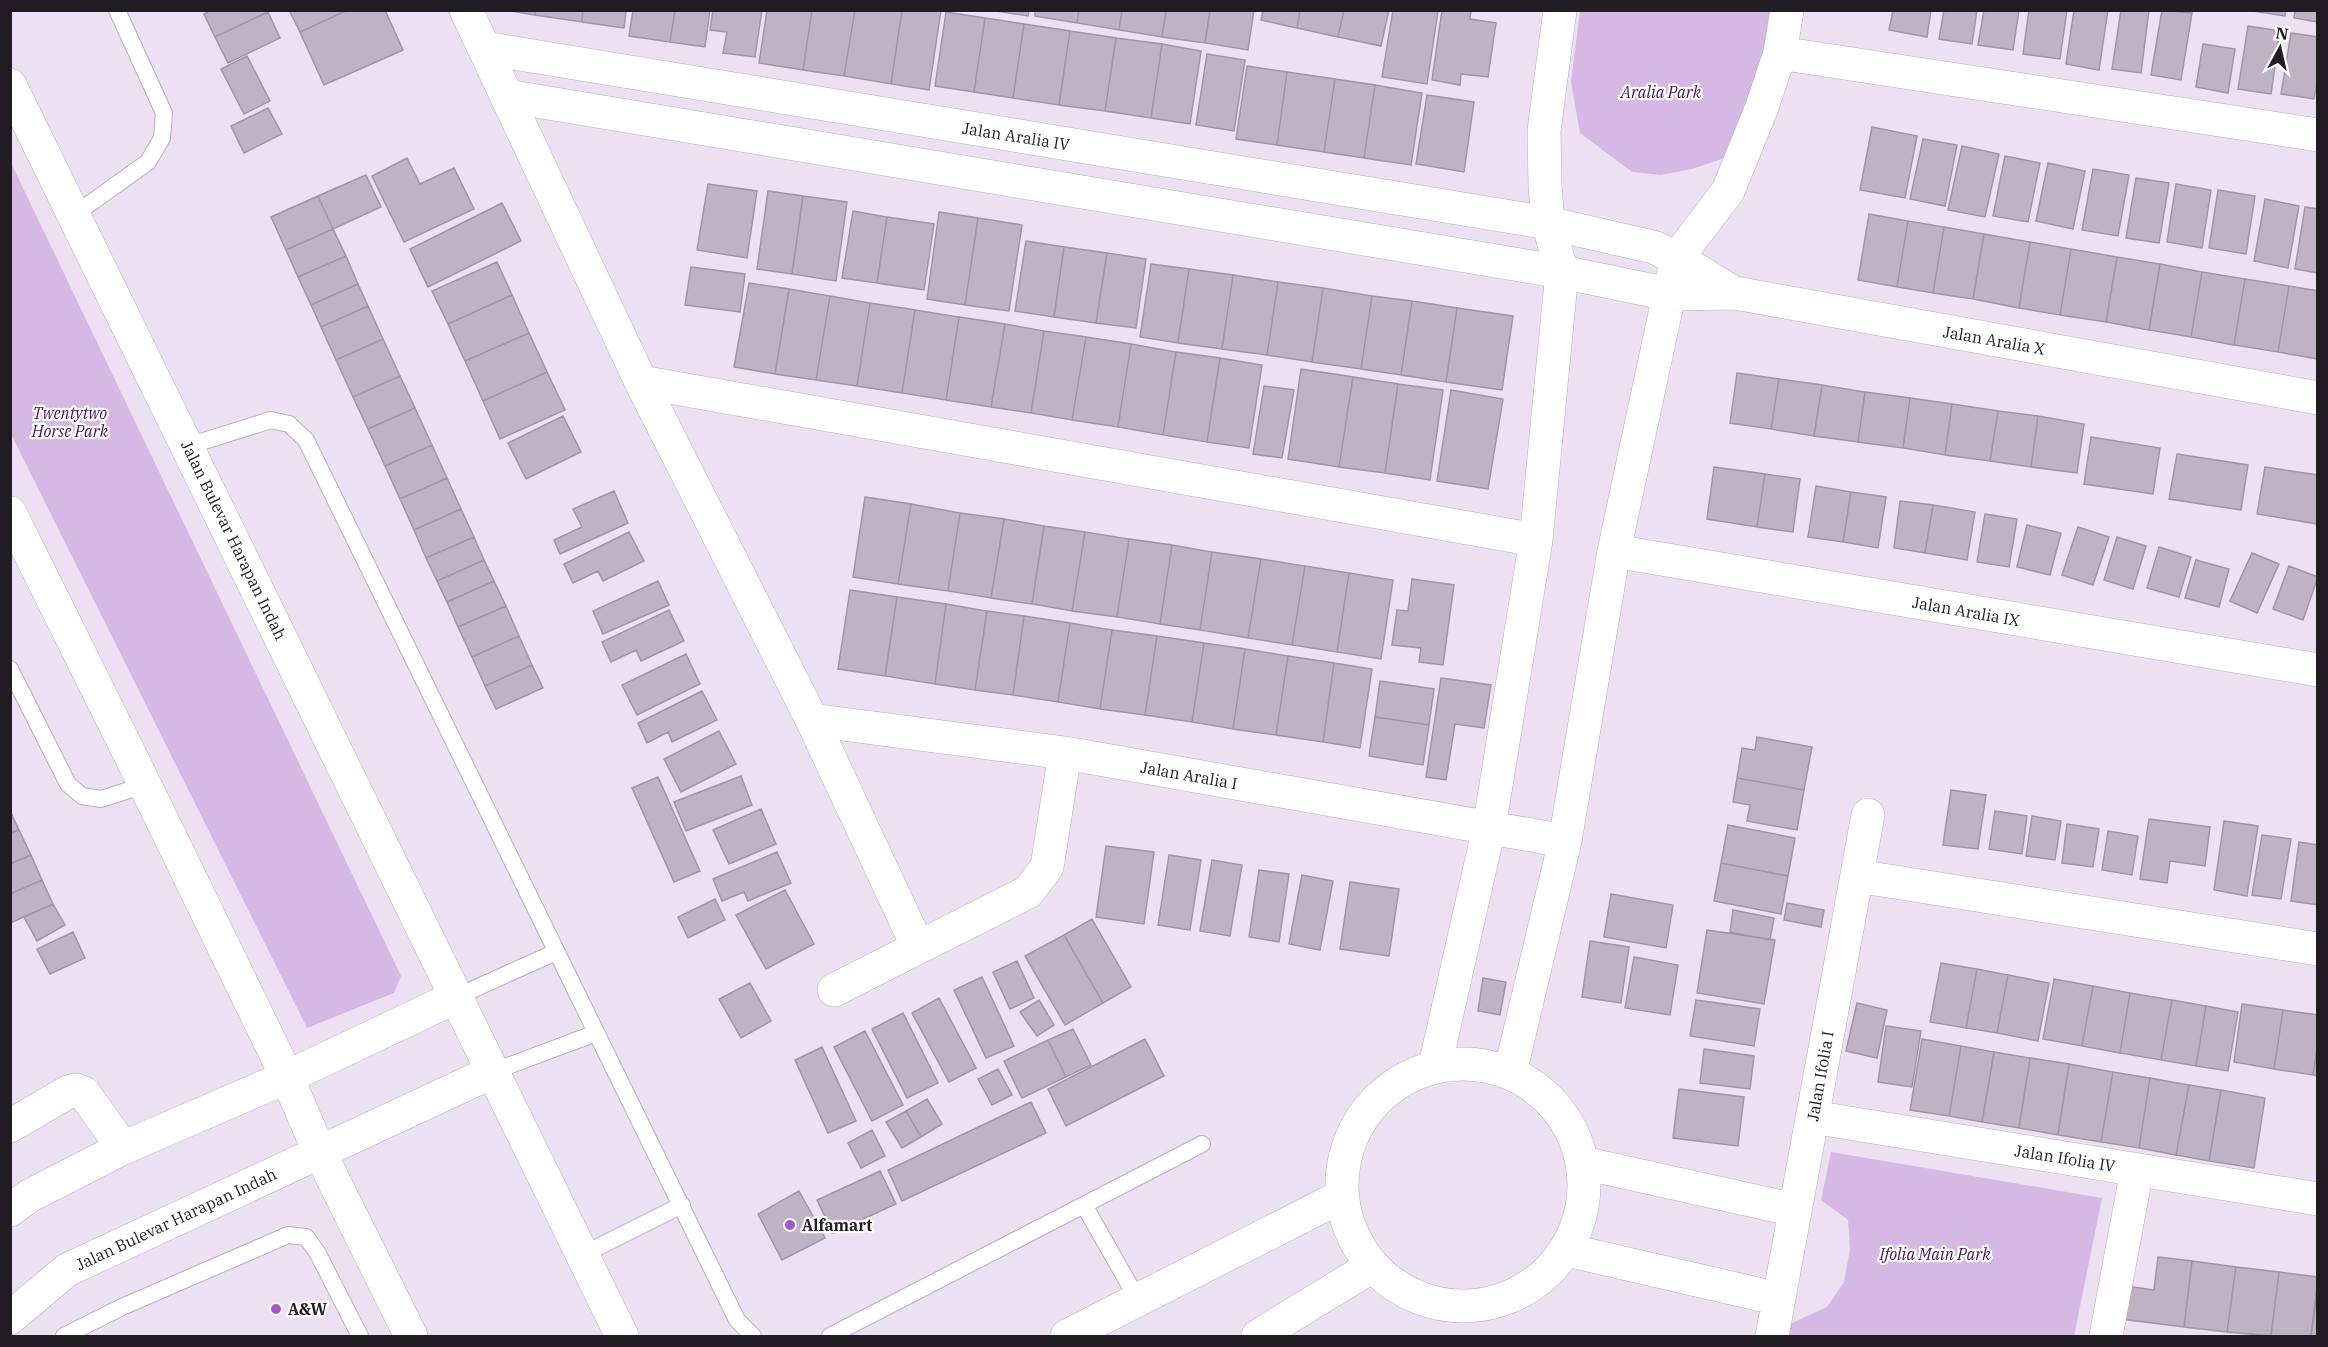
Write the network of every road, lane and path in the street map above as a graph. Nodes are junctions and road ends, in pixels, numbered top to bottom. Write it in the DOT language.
graph roads {
  1 [pos="117,10"];
  2 [pos="466,10"];
  3 [pos="1560,10"];
  4 [pos="1787,10"];
  5 [pos="484,48"];
  6 [pos="1780,53"];
  7 [pos="10,85"];
  8 [pos="507,96"];
  9 [pos="2318,135"];
  10 [pos="74,215"];
  11 [pos="1548,223"];
  12 [pos="1677,258"];
  13 [pos="1562,272"];
  14 [pos="1735,293"];
  15 [pos="1669,294"];
  16 [pos="641,382"];
  17 [pos="2318,398"];
  18 [pos="188,446"];
  19 [pos="10,513"];
  20 [pos="1536,540"];
  21 [pos="1614,551"];
  22 [pos="10,669"];
  23 [pos="2318,670"];
  24 [pos="812,720"];
  25 [pos="1065,753"];
  26 [pos="145,786"];
  27 [pos="1868,815"];
  28 [pos="1489,828"];
  29 [pos="1564,842"];
  30 [pos="1857,876"];
  31 [pos="918,947"];
  32 [pos="2318,949"];
  33 [pos="556,952"];
  34 [pos="834,990"];
  35 [pos="456,996"];
  36 [pos="596,1033"];
  37 [pos="1436,1066"];
  38 [pos="492,1072"];
  39 [pos="1510,1073"];
  40 [pos="287,1077"];
  41 [pos="1812,1117"];
  42 [pos="10,1126"];
  43 [pos="1202,1144"];
  44 [pos="123,1148"];
  45 [pos="319,1151"];
  46 [pos="1583,1163"];
  47 [pos="2137,1170"];
  48 [pos="1340,1197"];
  49 [pos="2318,1199"];
  50 [pos="681,1205"];
  51 [pos="1084,1206"];
  52 [pos="10,1210"];
  53 [pos="1795,1210"];
  54 [pos="1567,1250"];
  55 [pos="582,1255"];
  56 [pos="1371,1267"];
  57 [pos="1779,1299"];
  58 [pos="1138,1300"];
  59 [pos="10,1318"];
  60 [pos="64,1336"];
  61 [pos="360,1336"];
  62 [pos="411,1336"];
  63 [pos="622,1336"];
  64 [pos="753,1336"];
  65 [pos="830,1336"];
  66 [pos="1067,1336"];
  67 [pos="1258,1336"];
  68 [pos="1772,1336"];
  69 [pos="2106,1336"];
  1 -- 10 [label="lane"];
  2 -- 5 [label="street"];
  3 -- 11 [label="street"];
  4 -- 6 [label="street"];
  5 -- 8 [label="street"];
  5 -- 11 [label="street, Jalan Aralia IV"];
  6 -- 9 [label="street"];
  6 -- 12 [label="street"];
  7 -- 10 [label="street, Jalan Bulevar Harapan Indah"];
  8 -- 13 [label="street, Jalan Aralia X"];
  8 -- 16 [label="street"];
  10 -- 18 [label="street, Jalan Bulevar Harapan Indah"];
  11 -- 12 [label="street, Jalan Aralia IV"];
  11 -- 13 [label="street"];
  12 -- 14 [label="street, Jalan Aralia IV"];
  12 -- 15 [label="street"];
  13 -- 15 [label="street, Jalan Aralia X"];
  13 -- 20 [label="street"];
  14 -- 15 [label="street, Jalan Aralia X"];
  14 -- 17 [label="street, Jalan Aralia X"];
  15 -- 21 [label="street"];
  16 -- 20 [label="street"];
  16 -- 24 [label="street"];
  18 -- 33 [label="lane"];
  18 -- 35 [label="street, Jalan Bulevar Harapan Indah"];
  19 -- 26 [label="street"];
  20 -- 28 [label="street"];
  21 -- 23 [label="street, Jalan Aralia IX"];
  21 -- 29 [label="street"];
  22 -- 26 [label="lane"];
  24 -- 25 [label="street, Jalan Aralia I"];
  24 -- 31 [label="street"];
  25 -- 28 [label="street, Jalan Aralia I"];
  25 -- 31 [label="street"];
  26 -- 40 [label="street"];
  27 -- 30 [label="street, Jalan Ifolia I"];
  28 -- 29 [label="street, Jalan Aralia I"];
  28 -- 37 [label="street"];
  29 -- 39 [label="street"];
  30 -- 32 [label="street"];
  30 -- 41 [label="street, Jalan Ifolia I"];
  31 -- 34 [label="street"];
  33 -- 35 [label="lane"];
  33 -- 36 [label="lane"];
  35 -- 38 [label="street, Jalan Bulevar Harapan Indah"];
  35 -- 40 [label="street"];
  36 -- 38 [label="lane"];
  36 -- 50 [label="lane"];
  37 -- 39 [label="street"];
  37 -- 48 [label="street"];
  38 -- 45 [label="street, Jalan Bulevar Harapan Indah"];
  38 -- 55 [label="street, Jalan Bulevar Harapan Indah"];
  39 -- 46 [label="street"];
  40 -- 44 [label="street"];
  40 -- 45 [label="street"];
  41 -- 47 [label="street, Jalan Ifolia IV"];
  41 -- 53 [label="street, Jalan Ifolia I"];
  42 -- 44 [label="street"];
  43 -- 51 [label="lane"];
  44 -- 52 [label="street"];
  45 -- 59 [label="street, Jalan Bulevar Harapan Indah"];
  45 -- 62 [label="street"];
  46 -- 53 [label="street"];
  46 -- 54 [label="street"];
  47 -- 49 [label="street, Jalan Ifolia IV"];
  47 -- 69 [label="street"];
  48 -- 56 [label="street"];
  48 -- 58 [label="street"];
  50 -- 55 [label="lane"];
  50 -- 64 [label="lane"];
  51 -- 58 [label="lane"];
  51 -- 65 [label="lane"];
  53 -- 57 [label="street, Jalan Ifolia I"];
  54 -- 56 [label="street"];
  54 -- 57 [label="street"];
  55 -- 63 [label="street, Jalan Bulevar Harapan Indah"];
  56 -- 67 [label="street"];
  57 -- 68 [label="street, Jalan Ifolia I"];
  58 -- 66 [label="street"];
  60 -- 61 [label="lane"];
}
